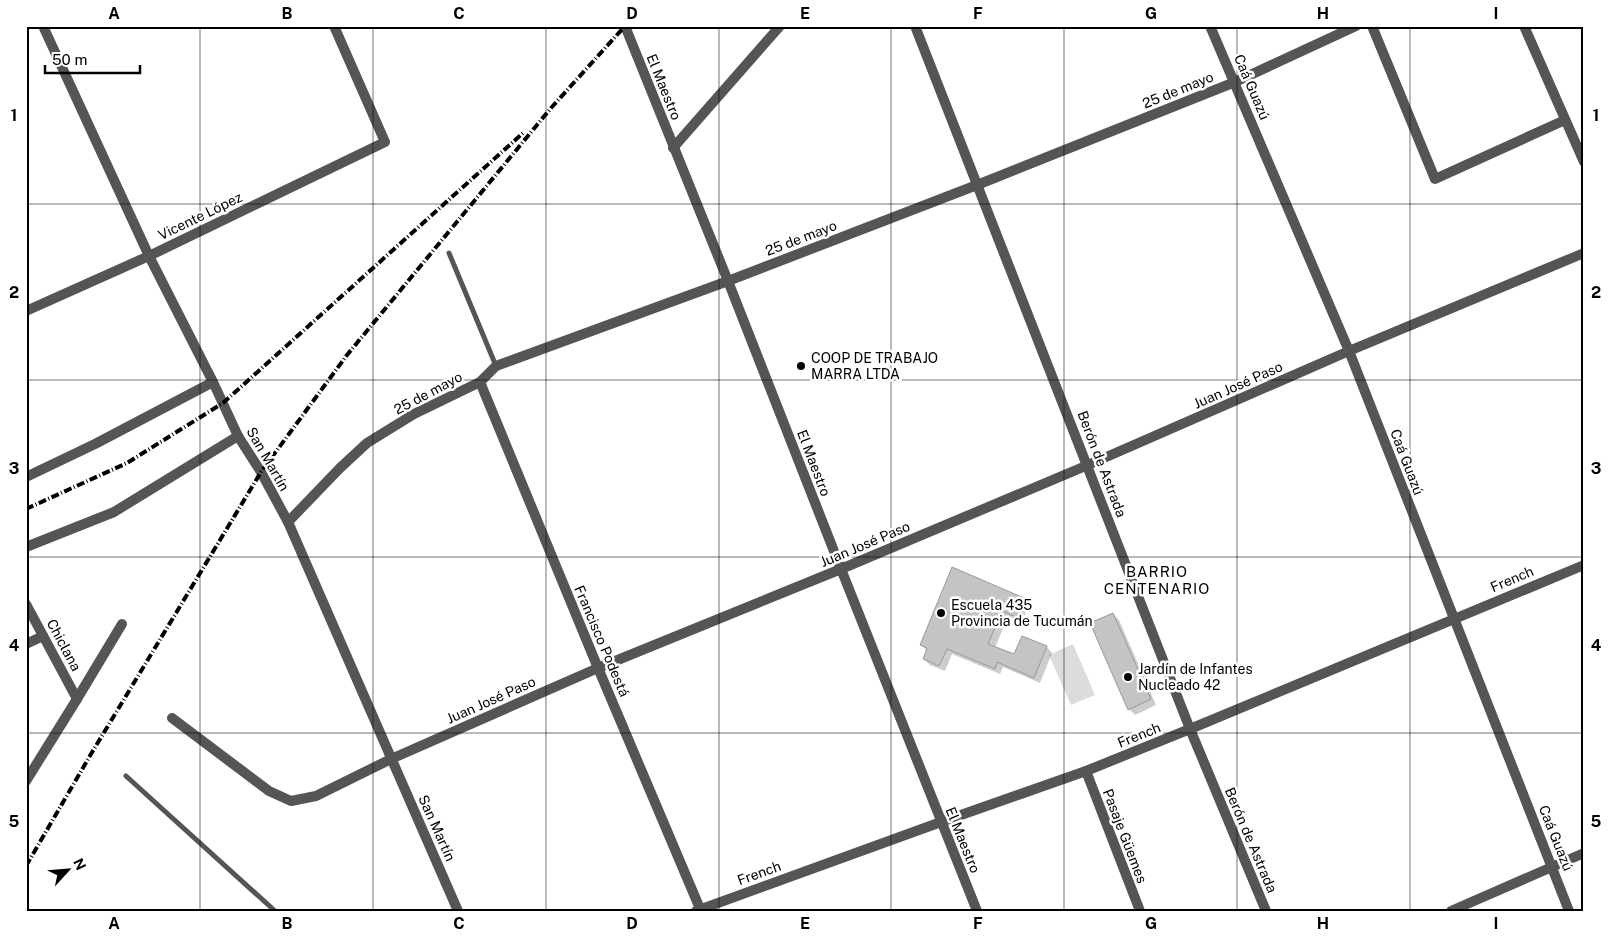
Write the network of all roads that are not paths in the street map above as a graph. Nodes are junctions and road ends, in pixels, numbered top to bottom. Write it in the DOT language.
graph roads {
  1 [pos="43,26"];
  2 [pos="334,26"];
  3 [pos="624,26"];
  4 [pos="780,26"];
  5 [pos="915,26"];
  6 [pos="1210,26"];
  7 [pos="1356,26"];
  8 [pos="1372,26"];
  9 [pos="1524,26"];
  10 [pos="1235,82"];
  11 [pos="1565,120"];
  12 [pos="673,148"];
  13 [pos="1584,162"];
  14 [pos="977,185"];
  15 [pos="449,253"];
  16 [pos="1584,253"];
  17 [pos="149,256"];
  18 [pos="728,280"];
  19 [pos="26,311"];
  20 [pos="1349,352"];
  21 [pos="496,366"];
  22 [pos="213,382"];
  23 [pos="480,382"];
  24 [pos="238,436"];
  25 [pos="1088,465"];
  26 [pos="26,477"];
  27 [pos="288,522"];
  28 [pos="26,547"];
  29 [pos="1584,565"];
  30 [pos="841,570"];
  31 [pos="26,604"];
  32 [pos="1453,619"];
  33 [pos="122,624"];
  34 [pos="43,636"];
  35 [pos="26,644"];
  36 [pos="598,668"];
  37 [pos="78,699"];
  38 [pos="172,718"];
  39 [pos="1190,729"];
  40 [pos="391,759"];
  41 [pos="1086,771"];
  42 [pos="126,776"];
  43 [pos="26,780"];
  44 [pos="941,822"];
  45 [pos="1584,853"];
  46 [pos="1553,867"];
  47 [pos="699,910"];
  48 [pos="276,911"];
  49 [pos="458,911"];
  50 [pos="977,911"];
  51 [pos="1140,911"];
  52 [pos="1266,911"];
  53 [pos="1452,911"];
  54 [pos="1569,911"];
  1 -- 17 [label="street, San Martín"];
  2 -- 17 [label="street, Vicente López"];
  3 -- 12 [label="street, El Maestro"];
  4 -- 12 [label="street"];
  5 -- 14 [label="street, Berón de Astrada"];
  6 -- 10 [label="street, Caá Guazú"];
  7 -- 10 [label="street, 25 de mayo"];
  8 -- 11 [label="street"];
  9 -- 11 [label="street"];
  10 -- 14 [label="street, 25 de mayo"];
  10 -- 20 [label="street, Caá Guazú"];
  11 -- 13 [label="street"];
  12 -- 18 [label="street, El Maestro"];
  14 -- 18 [label="street, 25 de mayo"];
  14 -- 25 [label="street, Berón de Astrada"];
  15 -- 21 [label="lane"];
  16 -- 20 [label="street, Juan José Paso"];
  17 -- 19 [label="street, Vicente López"];
  17 -- 22 [label="street, San Martín"];
  18 -- 21 [label="street, 25 de mayo"];
  18 -- 30 [label="street, El Maestro"];
  20 -- 25 [label="street, Juan José Paso"];
  20 -- 32 [label="street, Caá Guazú"];
  21 -- 23 [label="street, 25 de mayo"];
  22 -- 24 [label="street, San Martín"];
  22 -- 26 [label="street"];
  23 -- 27 [label="street, 25 de mayo"];
  23 -- 36 [label="street, Francisco Podestá"];
  24 -- 27 [label="street, San Martín"];
  24 -- 28 [label="street"];
  25 -- 30 [label="street, Juan José Paso"];
  25 -- 39 [label="street, Berón de Astrada"];
  27 -- 40 [label="street, San Martín"];
  29 -- 32 [label="street, French"];
  30 -- 36 [label="street, Juan José Paso"];
  30 -- 44 [label="street, El Maestro"];
  31 -- 34 [label="street, Chiclana"];
  32 -- 39 [label="street, French"];
  32 -- 46 [label="street, Caá Guazú"];
  33 -- 37 [label="street"];
  34 -- 35 [label="street"];
  34 -- 37 [label="street, Chiclana"];
  36 -- 40 [label="street, Juan José Paso"];
  36 -- 47 [label="street, Francisco Podestá"];
  37 -- 43 [label="street"];
  38 -- 40 [label="street, Juan José Paso"];
  39 -- 41 [label="street, French"];
  39 -- 52 [label="street, Berón de Astrada"];
  40 -- 49 [label="street, San Martín"];
  41 -- 44 [label="street, French"];
  41 -- 51 [label="street, Pasaje Güemes"];
  42 -- 48 [label="lane"];
  44 -- 47 [label="street, French"];
  44 -- 50 [label="street, El Maestro"];
  45 -- 46 [label="street"];
  46 -- 53 [label="street"];
  46 -- 54 [label="street, Caá Guazú"];
}
